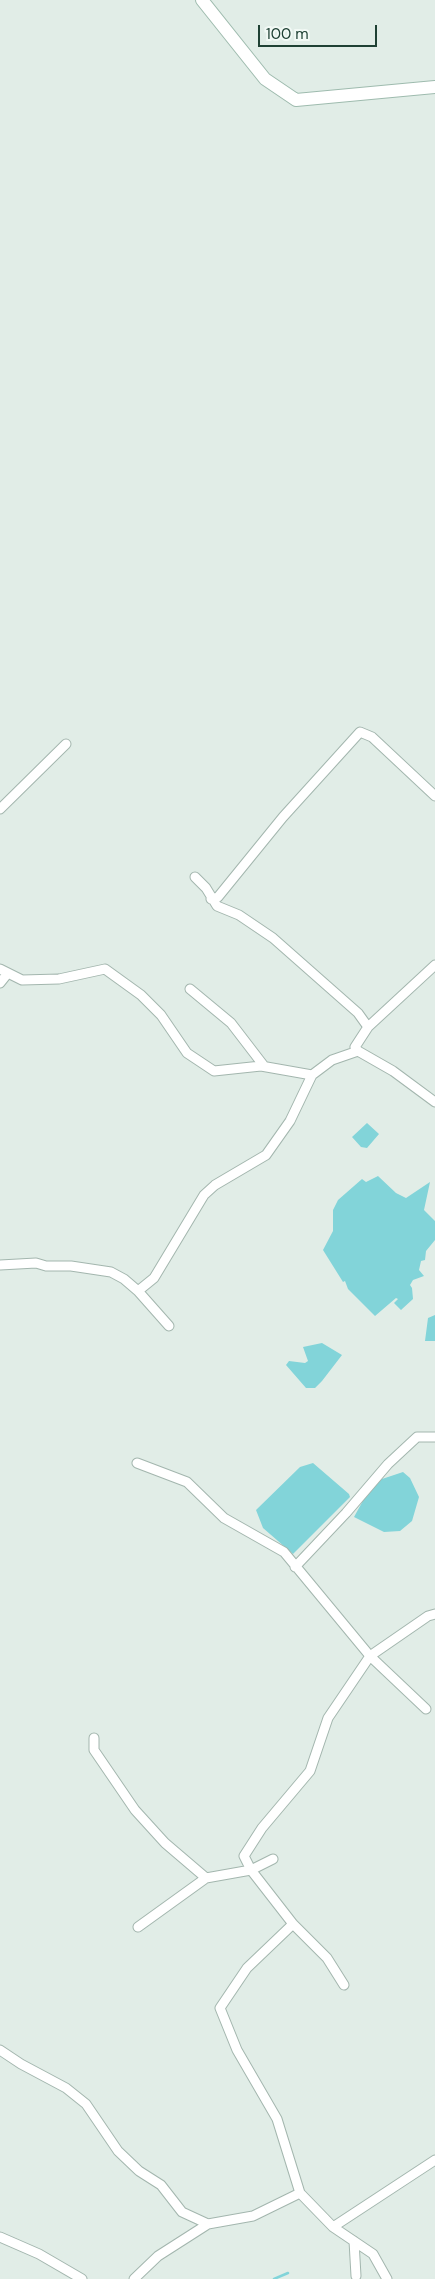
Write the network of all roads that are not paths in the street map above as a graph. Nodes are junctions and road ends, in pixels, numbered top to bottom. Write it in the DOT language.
graph roads {
  1 [pos="202,0"];
  2 [pos="435,87"];
  3 [pos="66,744"];
  4 [pos="435,796"];
  5 [pos="0,809"];
  6 [pos="195,877"];
  7 [pos="211,899"];
  8 [pos="435,965"];
  9 [pos="4,971"];
  10 [pos="0,983"];
  11 [pos="190,989"];
  12 [pos="368,1027"];
  13 [pos="358,1051"];
  14 [pos="264,1066"];
  15 [pos="312,1075"];
  16 [pos="435,1102"];
  17 [pos="0,1265"];
  18 [pos="138,1291"];
  19 [pos="169,1326"];
  20 [pos="435,1437"];
  21 [pos="138,1463"];
  22 [pos="295,1567"];
  23 [pos="435,1614"];
  24 [pos="370,1656"];
  25 [pos="426,1709"];
  26 [pos="94,1738"];
  27 [pos="273,1859"];
  28 [pos="251,1870"];
  29 [pos="206,1878"];
  30 [pos="293,1924"];
  31 [pos="138,1927"];
  32 [pos="344,1985"];
  33 [pos="0,2050"];
  34 [pos="435,2160"];
  35 [pos="300,2193"];
  36 [pos="208,2224"];
  37 [pos="333,2227"];
  38 [pos="0,2237"];
  39 [pos="354,2241"];
  40 [pos="356,2276"];
  41 [pos="82,2279"];
  42 [pos="134,2279"];
  43 [pos="387,2279"];
  1 -- 2 [label="street"];
  3 -- 5 [label="street"];
  4 -- 7 [label="street"];
  6 -- 7 [label="street"];
  7 -- 12 [label="street"];
  8 -- 12 [label="street"];
  9 -- 10 [label="street"];
  9 -- 14 [label="street"];
  11 -- 14 [label="street"];
  12 -- 13 [label="street"];
  13 -- 15 [label="street"];
  13 -- 16 [label="street"];
  14 -- 15 [label="street"];
  15 -- 18 [label="street"];
  17 -- 18 [label="street"];
  18 -- 19 [label="street"];
  20 -- 22 [label="street"];
  21 -- 22 [label="street"];
  22 -- 24 [label="street"];
  23 -- 24 [label="street"];
  24 -- 25 [label="street"];
  24 -- 28 [label="street"];
  26 -- 29 [label="street"];
  27 -- 28 [label="street"];
  28 -- 29 [label="street"];
  28 -- 30 [label="street"];
  29 -- 31 [label="street"];
  30 -- 32 [label="street"];
  30 -- 35 [label="street"];
  33 -- 36 [label="street"];
  34 -- 37 [label="street"];
  35 -- 36 [label="street"];
  35 -- 37 [label="street"];
  36 -- 42 [label="street"];
  37 -- 39 [label="street"];
  38 -- 41 [label="street"];
  39 -- 40 [label="street"];
  39 -- 43 [label="street"];
}
